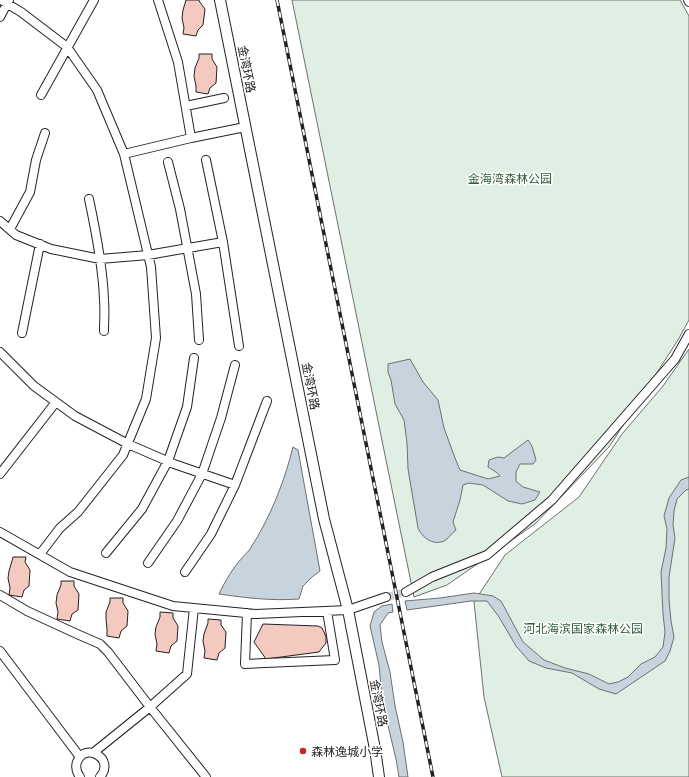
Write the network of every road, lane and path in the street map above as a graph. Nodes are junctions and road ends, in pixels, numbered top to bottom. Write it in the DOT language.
graph roads {
  1 [pos="94,0"];
  2 [pos="160,0"];
  3 [pos="220,0"];
  4 [pos="6,1"];
  5 [pos="0,16"];
  6 [pos="67,46"];
  7 [pos="41,95"];
  8 [pos="224,98"];
  9 [pos="186,106"];
  10 [pos="245,127"];
  11 [pos="45,133"];
  12 [pos="191,138"];
  13 [pos="124,154"];
  14 [pos="206,160"];
  15 [pos="168,162"];
  16 [pos="89,200"];
  17 [pos="0,220"];
  18 [pos="10,229"];
  19 [pos="223,242"];
  20 [pos="40,244"];
  21 [pos="188,248"];
  22 [pos="148,256"];
  23 [pos="100,259"];
  24 [pos="104,331"];
  25 [pos="22,333"];
  26 [pos="689,334"];
  27 [pos="199,340"];
  28 [pos="239,346"];
  29 [pos="0,352"];
  30 [pos="194,358"];
  31 [pos="235,365"];
  32 [pos="266,401"];
  33 [pos="56,402"];
  34 [pos="128,444"];
  35 [pos="168,461"];
  36 [pos="0,474"];
  37 [pos="202,474"];
  38 [pos="235,485"];
  39 [pos="0,532"];
  40 [pos="106,552"];
  41 [pos="40,554"];
  42 [pos="148,563"];
  43 [pos="184,572"];
  44 [pos="406,592"];
  45 [pos="0,595"];
  46 [pos="386,597"];
  47 [pos="194,608"];
  48 [pos="348,610"];
  49 [pos="327,611"];
  50 [pos="247,613"];
  51 [pos="0,651"];
  52 [pos="150,707"];
  53 [pos="93,753"];
  54 [pos="80,757"];
  55 [pos="76,775"];
  56 [pos="100,777"];
  57 [pos="206,777"];
  58 [pos="379,777"];
  1 -- 6 [label="street"];
  2 -- 9 [label="street"];
  3 -- 10 [label="main road, 金湾环路"];
  4 -- 5 [label="street"];
  4 -- 6 [label="street"];
  6 -- 7 [label="street"];
  6 -- 13 [label="street"];
  8 -- 9 [label="street"];
  9 -- 12 [label="street"];
  10 -- 12 [label="street"];
  10 -- 48 [label="main road, 金湾环路"];
  11 -- 18 [label="street"];
  12 -- 13 [label="street"];
  13 -- 22 [label="street"];
  14 -- 19 [label="street"];
  15 -- 21 [label="street"];
  16 -- 23 [label="street"];
  17 -- 18 [label="street"];
  18 -- 20 [label="street"];
  19 -- 21 [label="street"];
  19 -- 28 [label="street"];
  20 -- 23 [label="street"];
  20 -- 25 [label="street"];
  21 -- 22 [label="street"];
  21 -- 27 [label="street"];
  22 -- 23 [label="street"];
  22 -- 34 [label="street"];
  23 -- 24 [label="street"];
  26 -- 44 [label="street"];
  29 -- 33 [label="street"];
  30 -- 35 [label="street"];
  31 -- 37 [label="street"];
  32 -- 38 [label="street"];
  33 -- 34 [label="street"];
  33 -- 36 [label="street"];
  34 -- 35 [label="street"];
  34 -- 41 [label="street"];
  35 -- 37 [label="street"];
  35 -- 40 [label="street"];
  37 -- 38 [label="street"];
  37 -- 42 [label="street"];
  38 -- 43 [label="street"];
  39 -- 41 [label="street"];
  41 -- 47 [label="street"];
  45 -- 52 [label="street"];
  46 -- 48 [label="street"];
  47 -- 50 [label="street"];
  47 -- 52 [label="street"];
  48 -- 49 [label="street"];
  48 -- 58 [label="main road, 金湾环路"];
  49 -- 50 [label="street"];
  49 -- 50 [label="street"];
  51 -- 54 [label="street"];
  52 -- 53 [label="street"];
  52 -- 57 [label="street"];
  53 -- 54 [label="street"];
  53 -- 56 [label="street"];
  54 -- 55 [label="street"];
}
